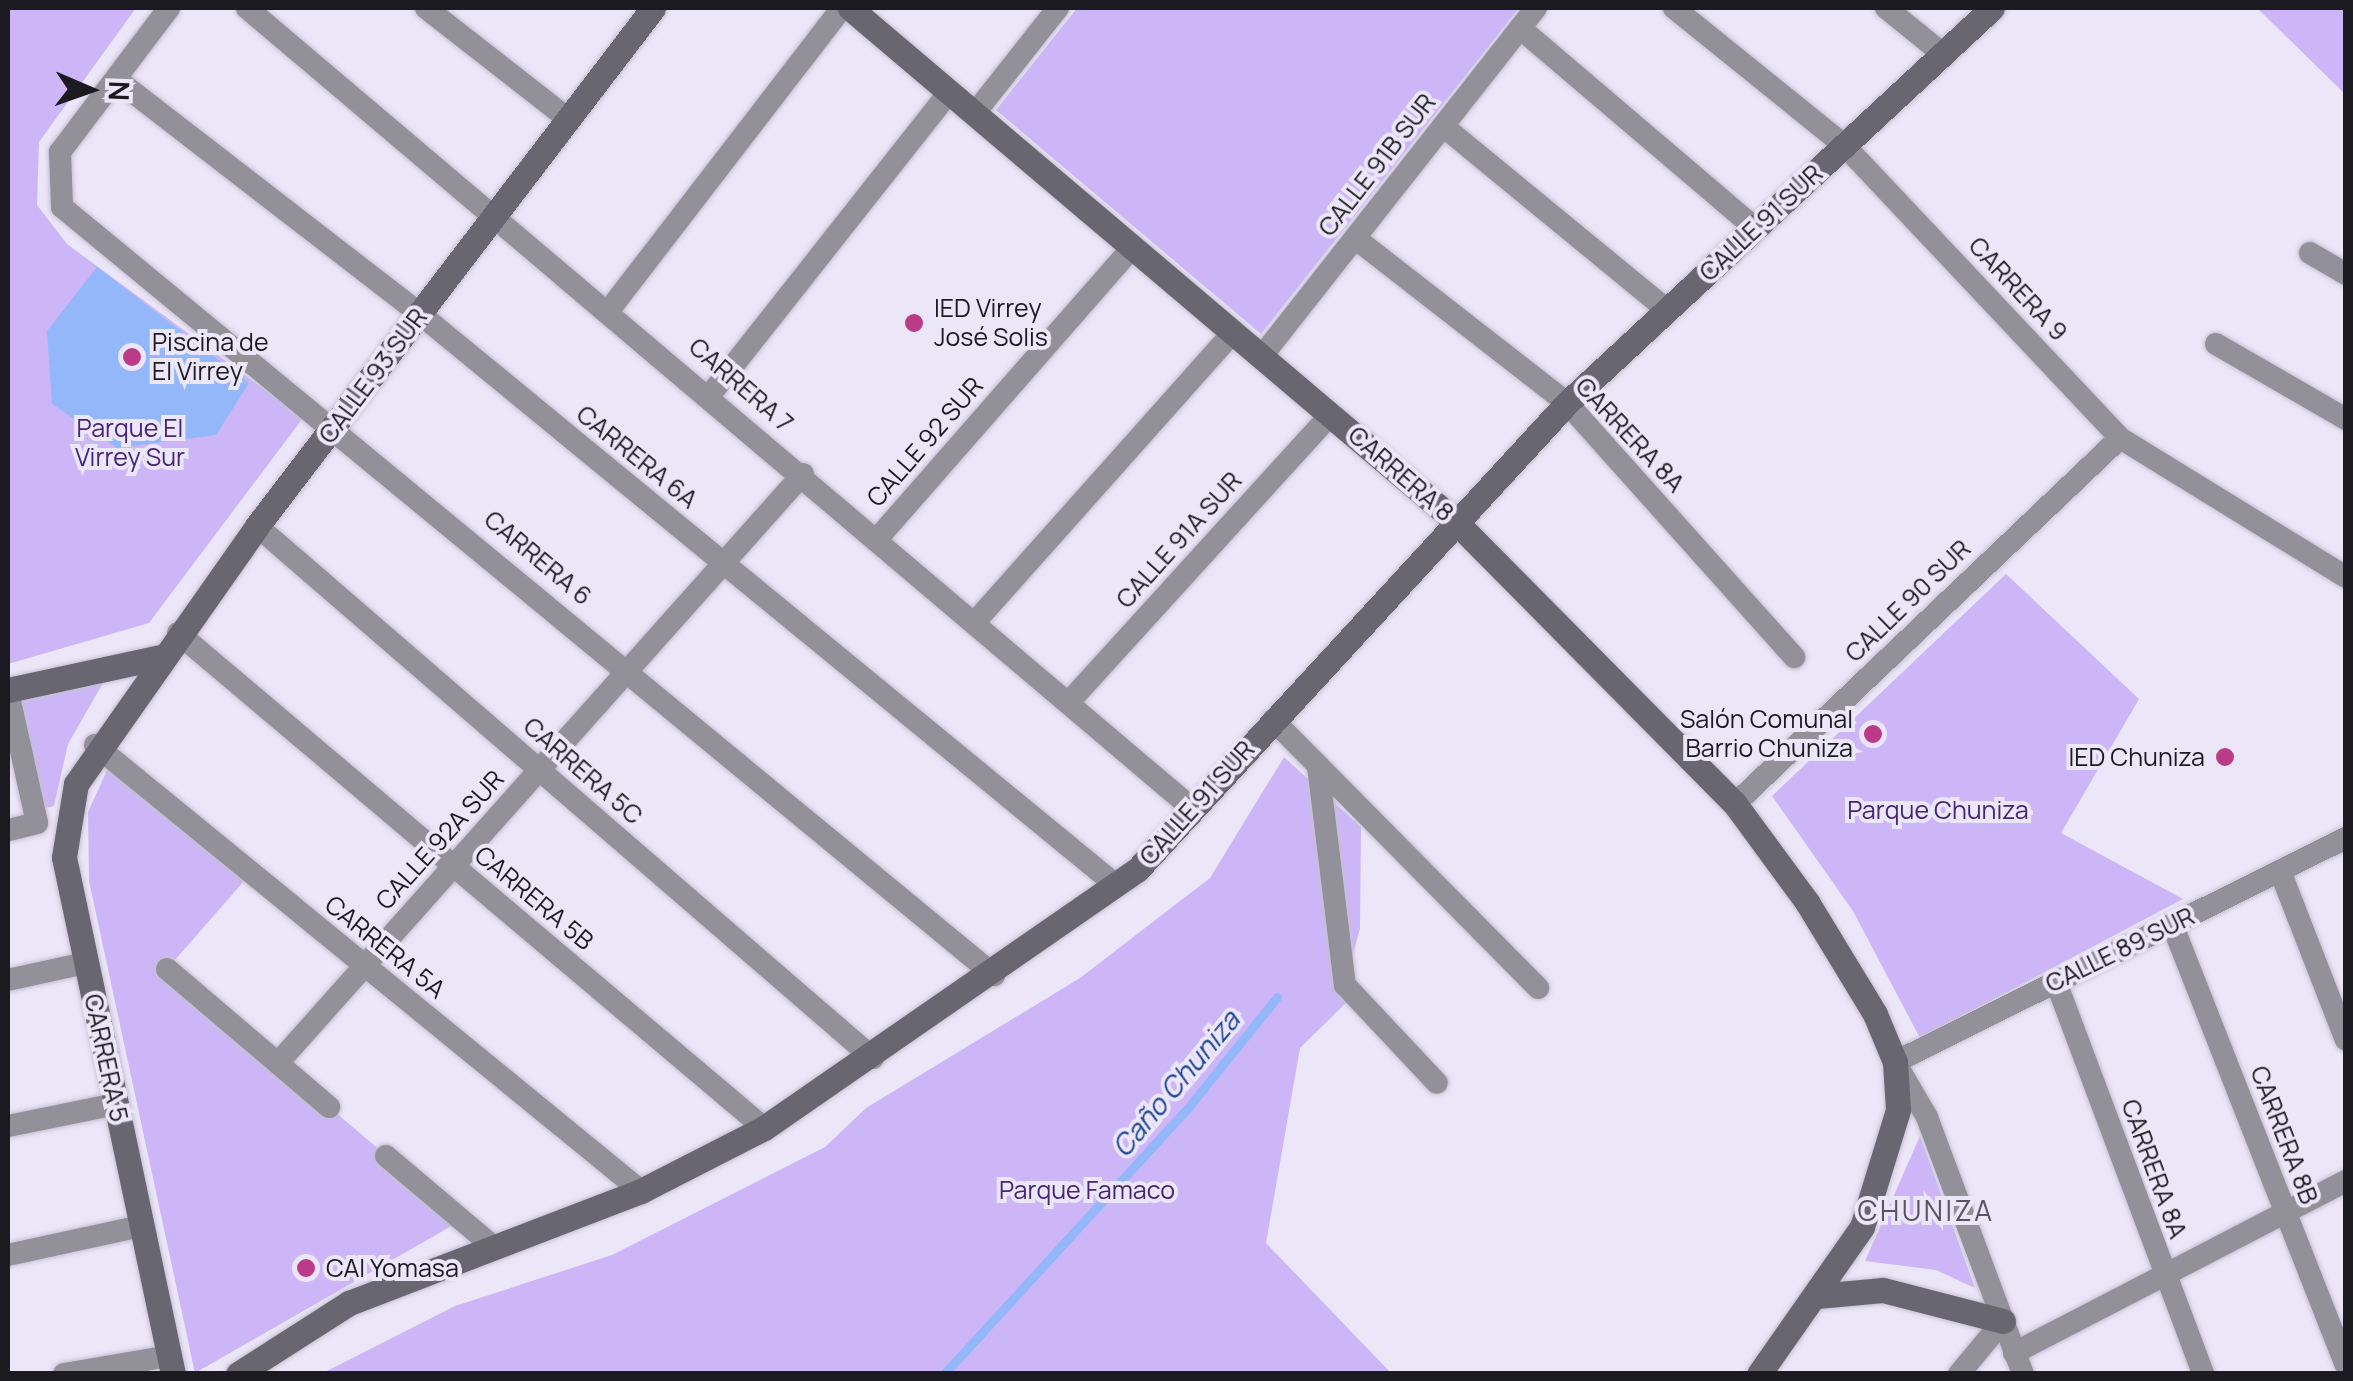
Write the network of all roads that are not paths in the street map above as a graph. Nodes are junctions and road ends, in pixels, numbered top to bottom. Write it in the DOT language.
graph roads {
  1 [pos="169,8"];
  2 [pos="246,8"];
  3 [pos="426,8"];
  4 [pos="846,8"];
  5 [pos="1058,8"];
  6 [pos="1536,8"];
  7 [pos="1886,8"];
  8 [pos="1992,8"];
  9 [pos="1679,9"];
  10 [pos="645,10"];
  11 [pos="1520,28"];
  12 [pos="1942,54"];
  13 [pos="116,79"];
  14 [pos="949,92"];
  15 [pos="975,113"];
  16 [pos="568,119"];
  17 [pos="1443,126"];
  18 [pos="1844,145"];
  19 [pos="497,212"];
  20 [pos="1755,228"];
  21 [pos="1356,238"];
  22 [pos="1133,247"];
  23 [pos="2310,253"];
  24 [pos="2346,274"];
  25 [pos="610,309"];
  26 [pos="1667,310"];
  27 [pos="420,314"];
  28 [pos="1233,332"];
  29 [pos="2216,344"];
  30 [pos="1262,356"];
  31 [pos="710,396"];
  32 [pos="1567,403"];
  33 [pos="1330,414"];
  34 [pos="2346,420"];
  35 [pos="336,424"];
  36 [pos="2120,438"];
  37 [pos="802,474"];
  38 [pos="1453,518"];
  39 [pos="257,526"];
  40 [pos="878,538"];
  41 [pos="723,564"];
  42 [pos="2346,576"];
  43 [pos="975,622"];
  44 [pos="178,633"];
  45 [pos="1794,657"];
  46 [pos="160,658"];
  47 [pos="628,670"];
  48 [pos="8,691"];
  49 [pos="1069,702"];
  50 [pos="1273,720"];
  51 [pos="95,745"];
  52 [pos="1318,766"];
  53 [pos="539,770"];
  54 [pos="1735,804"];
  55 [pos="1194,810"];
  56 [pos="8,830"];
  57 [pos="2346,838"];
  58 [pos="454,866"];
  59 [pos="2280,871"];
  60 [pos="1116,885"];
  61 [pos="2172,924"];
  62 [pos="86,964"];
  63 [pos="364,966"];
  64 [pos="167,968"];
  65 [pos="994,976"];
  66 [pos="8,980"];
  67 [pos="2056,982"];
  68 [pos="1538,988"];
  69 [pos="2346,1040"];
  70 [pos="873,1058"];
  71 [pos="1895,1062"];
  72 [pos="278,1063"];
  73 [pos="1437,1083"];
  74 [pos="116,1104"];
  75 [pos="328,1106"];
  76 [pos="8,1126"];
  77 [pos="764,1128"];
  78 [pos="386,1156"];
  79 [pos="2346,1181"];
  80 [pos="642,1191"];
  81 [pos="2285,1212"];
  82 [pos="142,1226"];
  83 [pos="490,1244"];
  84 [pos="8,1255"];
  85 [pos="2164,1276"];
  86 [pos="1817,1296"];
  87 [pos="2003,1322"];
  88 [pos="2019,1363"];
  89 [pos="171,1365"];
  90 [pos="2346,1365"];
  91 [pos="64,1374"];
  92 [pos="238,1374"];
  93 [pos="1759,1374"];
  94 [pos="1959,1374"];
  95 [pos="2203,1374"];
  1 -- 13 [label="street"];
  2 -- 19 [label="street, CARRERA 7"];
  3 -- 16 [label="street"];
  4 -- 14 [label="street, CARRERA 8"];
  4 -- 25 [label="street"];
  5 -- 15 [label="street"];
  6 -- 11 [label="street, CALLE 91B SUR"];
  7 -- 12 [label="street"];
  8 -- 12 [label="street, CALLE 91 SUR"];
  9 -- 18 [label="street, CARRERA 9"];
  10 -- 16 [label="street, CALLE 93 SUR"];
  11 -- 17 [label="street, CALLE 91B SUR"];
  11 -- 20 [label="street"];
  12 -- 18 [label="street, CALLE 91 SUR"];
  13 -- 27 [label="street, CARRERA 6A"];
  13 -- 35 [label="street, CARRERA 6"];
  14 -- 15 [label="street, CARRERA 8"];
  14 -- 31 [label="street"];
  15 -- 22 [label="street, CARRERA 8"];
  16 -- 19 [label="street, CALLE 93 SUR"];
  17 -- 21 [label="street, CALLE 91B SUR"];
  17 -- 26 [label="street"];
  18 -- 20 [label="street, CALLE 91 SUR"];
  18 -- 36 [label="street, CARRERA 9"];
  19 -- 25 [label="street, CARRERA 7"];
  19 -- 27 [label="street, CALLE 93 SUR"];
  20 -- 26 [label="street, CALLE 91 SUR"];
  21 -- 30 [label="street, CALLE 91B SUR"];
  21 -- 32 [label="street, CARRERA 8A"];
  22 -- 28 [label="street, CARRERA 8"];
  22 -- 40 [label="street, CALLE 92 SUR"];
  23 -- 24 [label="street"];
  25 -- 31 [label="street, CARRERA 7"];
  26 -- 32 [label="street, CALLE 91 SUR"];
  27 -- 35 [label="street, CALLE 93 SUR"];
  27 -- 41 [label="street, CARRERA 6A"];
  28 -- 30 [label="street, CARRERA 8"];
  28 -- 43 [label="street"];
  29 -- 34 [label="street"];
  30 -- 33 [label="street, CARRERA 8"];
  31 -- 37 [label="street, CARRERA 7"];
  32 -- 38 [label="street, CALLE 91 SUR"];
  32 -- 45 [label="street, CARRERA 8A"];
  33 -- 38 [label="street, CARRERA 8"];
  33 -- 49 [label="street, CALLE 91A SUR"];
  35 -- 39 [label="street, CALLE 93 SUR"];
  35 -- 47 [label="street, CARRERA 6"];
  36 -- 42 [label="street, CARRERA 9"];
  36 -- 54 [label="street, CALLE 90 SUR"];
  37 -- 40 [label="street, CARRERA 7"];
  37 -- 41 [label="street, CALLE 92A SUR"];
  38 -- 50 [label="street, CALLE 91 SUR"];
  38 -- 54 [label="street, CARRERA 8"];
  39 -- 44 [label="street, CALLE 93 SUR"];
  39 -- 53 [label="street, CARRERA 5C"];
  40 -- 43 [label="street, CARRERA 7"];
  41 -- 47 [label="street, CALLE 92A SUR"];
  41 -- 60 [label="street, CARRERA 6A"];
  43 -- 49 [label="street, CARRERA 7"];
  44 -- 46 [label="street, CALLE 93 SUR"];
  44 -- 58 [label="street, CARRERA 5B"];
  46 -- 48 [label="street"];
  46 -- 51 [label="street, CALLE 93 SUR"];
  47 -- 53 [label="street, CALLE 92A SUR"];
  47 -- 65 [label="street, CARRERA 6"];
  48 -- 56 [label="street"];
  49 -- 55 [label="street, CARRERA 7"];
  50 -- 52 [label="street"];
  50 -- 55 [label="street, CALLE 91 SUR"];
  51 -- 62 [label="street, CARRERA 5"];
  51 -- 63 [label="street, CARRERA 5A"];
  52 -- 68 [label="street"];
  52 -- 73 [label="street"];
  53 -- 58 [label="street, CALLE 92A SUR"];
  53 -- 70 [label="street, CARRERA 5C"];
  54 -- 71 [label="street, CARRERA 8"];
  55 -- 60 [label="street, CALLE 91 SUR"];
  57 -- 59 [label="street, CALLE 89 SUR"];
  58 -- 63 [label="street, CALLE 92A SUR"];
  58 -- 77 [label="street, CARRERA 5B"];
  59 -- 61 [label="street, CALLE 89 SUR"];
  59 -- 69 [label="street"];
  60 -- 65 [label="street, CALLE 91 SUR"];
  61 -- 67 [label="street, CALLE 89 SUR"];
  61 -- 81 [label="street, CARRERA 8B"];
  62 -- 66 [label="street"];
  62 -- 74 [label="street, CARRERA 5"];
  63 -- 72 [label="street, CALLE 92A SUR"];
  63 -- 80 [label="street, CARRERA 5A"];
  64 -- 72 [label="street"];
  65 -- 70 [label="street, CALLE 91 SUR"];
  67 -- 71 [label="street, CALLE 89 SUR"];
  67 -- 85 [label="street, CARRERA 8A"];
  70 -- 77 [label="street, CALLE 91 SUR"];
  71 -- 86 [label="street"];
  71 -- 87 [label="street"];
  72 -- 75 [label="street"];
  74 -- 76 [label="street"];
  74 -- 82 [label="street, CARRERA 5"];
  77 -- 80 [label="street, CALLE 91 SUR"];
  78 -- 83 [label="street"];
  79 -- 81 [label="street"];
  80 -- 83 [label="street, CALLE 91 SUR"];
  81 -- 85 [label="street"];
  81 -- 90 [label="street, CARRERA 8B"];
  82 -- 84 [label="street"];
  82 -- 89 [label="street, CARRERA 5"];
  83 -- 92 [label="street, CALLE 91 SUR"];
  85 -- 88 [label="street"];
  85 -- 95 [label="street, CARRERA 8A"];
  86 -- 87 [label="street"];
  86 -- 93 [label="street"];
  87 -- 88 [label="street"];
  87 -- 94 [label="street"];
  89 -- 91 [label="street"];
}
